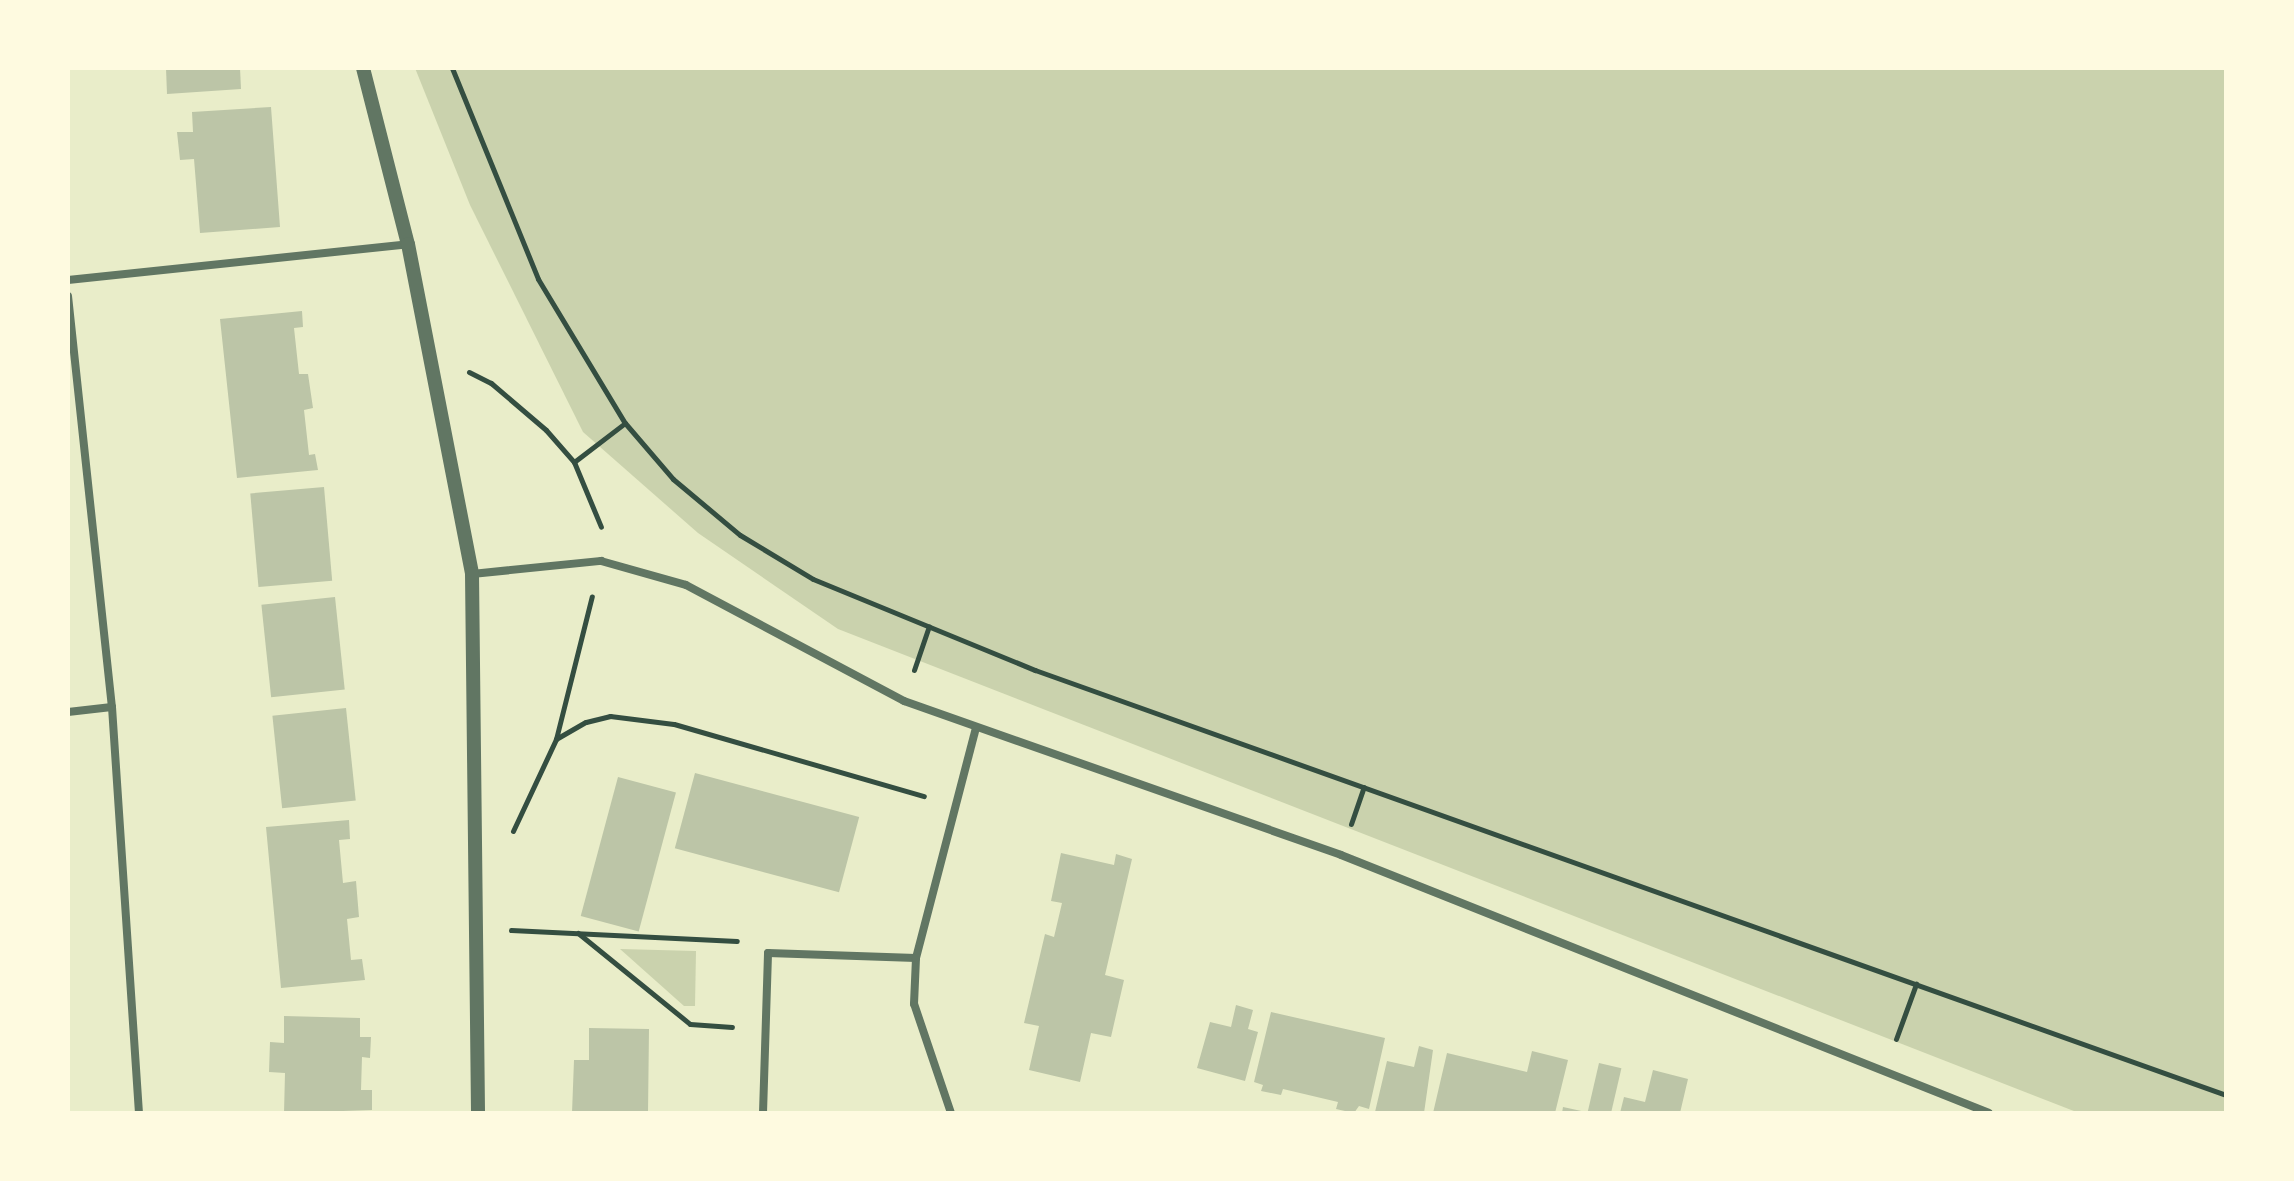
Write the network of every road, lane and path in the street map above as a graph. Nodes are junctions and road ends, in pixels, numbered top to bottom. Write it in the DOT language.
graph roads {
  1 [pos="363,68"];
  2 [pos="452,68"];
  3 [pos="408,244"];
  4 [pos="68,280"];
  5 [pos="68,296"];
  6 [pos="433,370"];
  7 [pos="625,423"];
  8 [pos="574,462"];
  9 [pos="601,561"];
  10 [pos="472,574"];
  11 [pos="929,626"];
  12 [pos="904,701"];
  13 [pos="112,707"];
  14 [pos="68,712"];
  15 [pos="976,728"];
  16 [pos="556,739"];
  17 [pos="956,805"];
  18 [pos="474,876"];
  19 [pos="474,929"];
  20 [pos="576,932"];
  21 [pos="768,953"];
  22 [pos="916,958"];
  23 [pos="1916,984"];
  24 [pos="765,1029"];
  25 [pos="1885,1069"];
  26 [pos="2226,1095"];
  27 [pos="139,1113"];
  28 [pos="478,1113"];
  29 [pos="763,1113"];
  30 [pos="951,1113"];
  31 [pos="1989,1113"];
  1 -- 3 [label="street"];
  2 -- 7 [label="path"];
  3 -- 4 [label="street"];
  3 -- 6 [label="street"];
  5 -- 13 [label="street"];
  6 -- 8 [label="path"];
  6 -- 10 [label="street"];
  7 -- 8 [label="path"];
  7 -- 11 [label="path"];
  8 -- 9 [label="path"];
  9 -- 10 [label="street"];
  9 -- 12 [label="street"];
  9 -- 16 [label="path"];
  10 -- 18 [label="street"];
  11 -- 12 [label="path"];
  11 -- 23 [label="path"];
  12 -- 15 [label="street"];
  13 -- 14 [label="street"];
  13 -- 27 [label="street"];
  15 -- 17 [label="street"];
  15 -- 25 [label="street"];
  16 -- 17 [label="path"];
  16 -- 18 [label="path"];
  17 -- 22 [label="street"];
  18 -- 19 [label="street"];
  19 -- 20 [label="path"];
  19 -- 28 [label="street"];
  20 -- 21 [label="path"];
  20 -- 24 [label="path"];
  21 -- 22 [label="street"];
  21 -- 24 [label="street"];
  22 -- 30 [label="street"];
  23 -- 25 [label="path"];
  23 -- 26 [label="path"];
  24 -- 29 [label="street"];
  25 -- 31 [label="street"];
}
